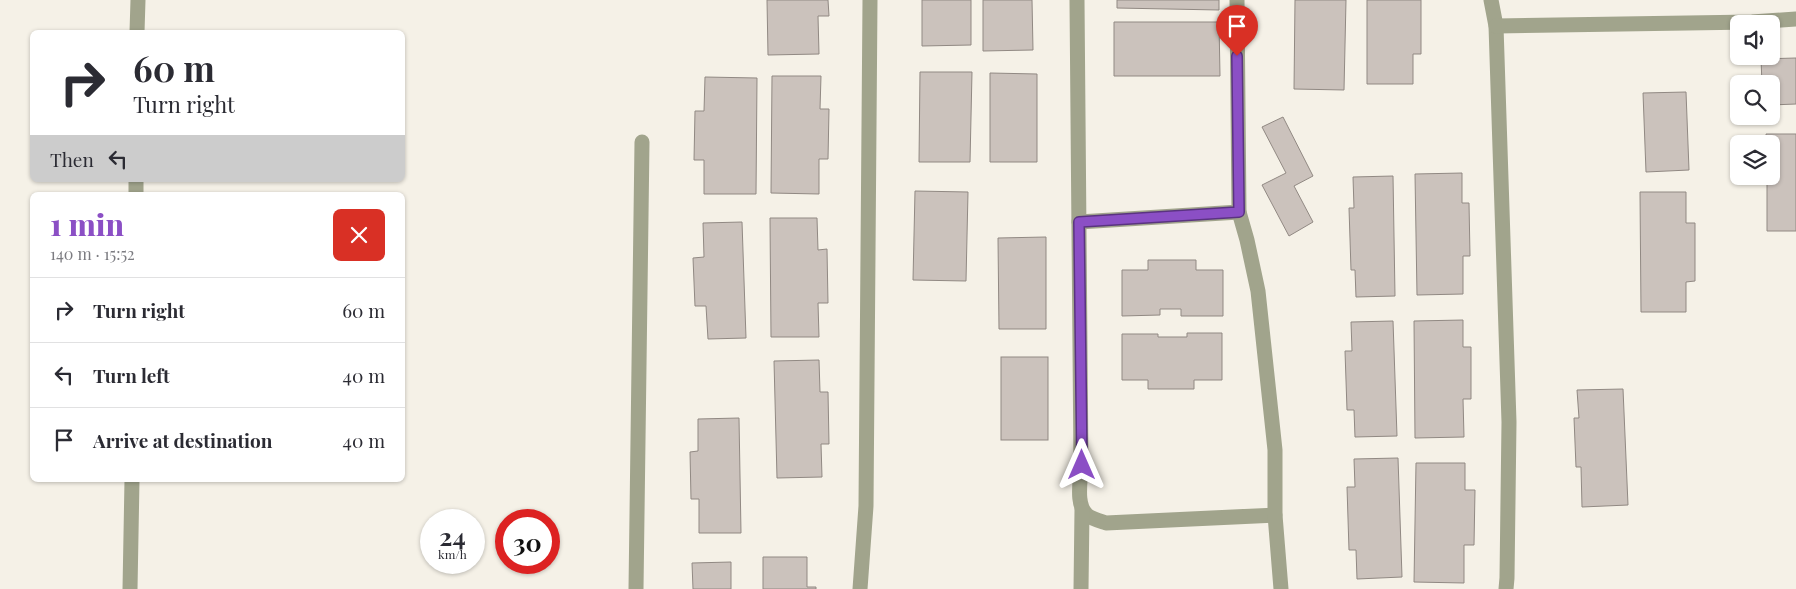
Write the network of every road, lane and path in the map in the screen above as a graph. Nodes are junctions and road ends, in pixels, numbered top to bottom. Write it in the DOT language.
graph roads {
  1 [pos="138,0"];
  2 [pos="870,0"];
  3 [pos="1077,0"];
  4 [pos="1237,0"];
  5 [pos="1491,0"];
  6 [pos="1796,18"];
  7 [pos="1496,26"];
  8 [pos="137,30"];
  9 [pos="642,142"];
  10 [pos="1239,212"];
  11 [pos="1079,222"];
  12 [pos="132,482"];
  13 [pos="1082,509"];
  14 [pos="1275,515"];
  15 [pos="130,589"];
  16 [pos="636,589"];
  17 [pos="860,589"];
  18 [pos="1081,589"];
  19 [pos="1281,589"];
  20 [pos="1506,589"];
  1 -- 8 [label="street"];
  2 -- 17 [label="street"];
  3 -- 11 [label="street"];
  4 -- 10 [label="street"];
  5 -- 7 [label="street"];
  6 -- 7 [label="street"];
  7 -- 20 [label="street"];
  9 -- 16 [label="street"];
  10 -- 11 [label="street"];
  10 -- 14 [label="street"];
  11 -- 13 [label="street"];
  12 -- 15 [label="street"];
  13 -- 14 [label="street"];
  13 -- 18 [label="street"];
  14 -- 19 [label="street"];
}
